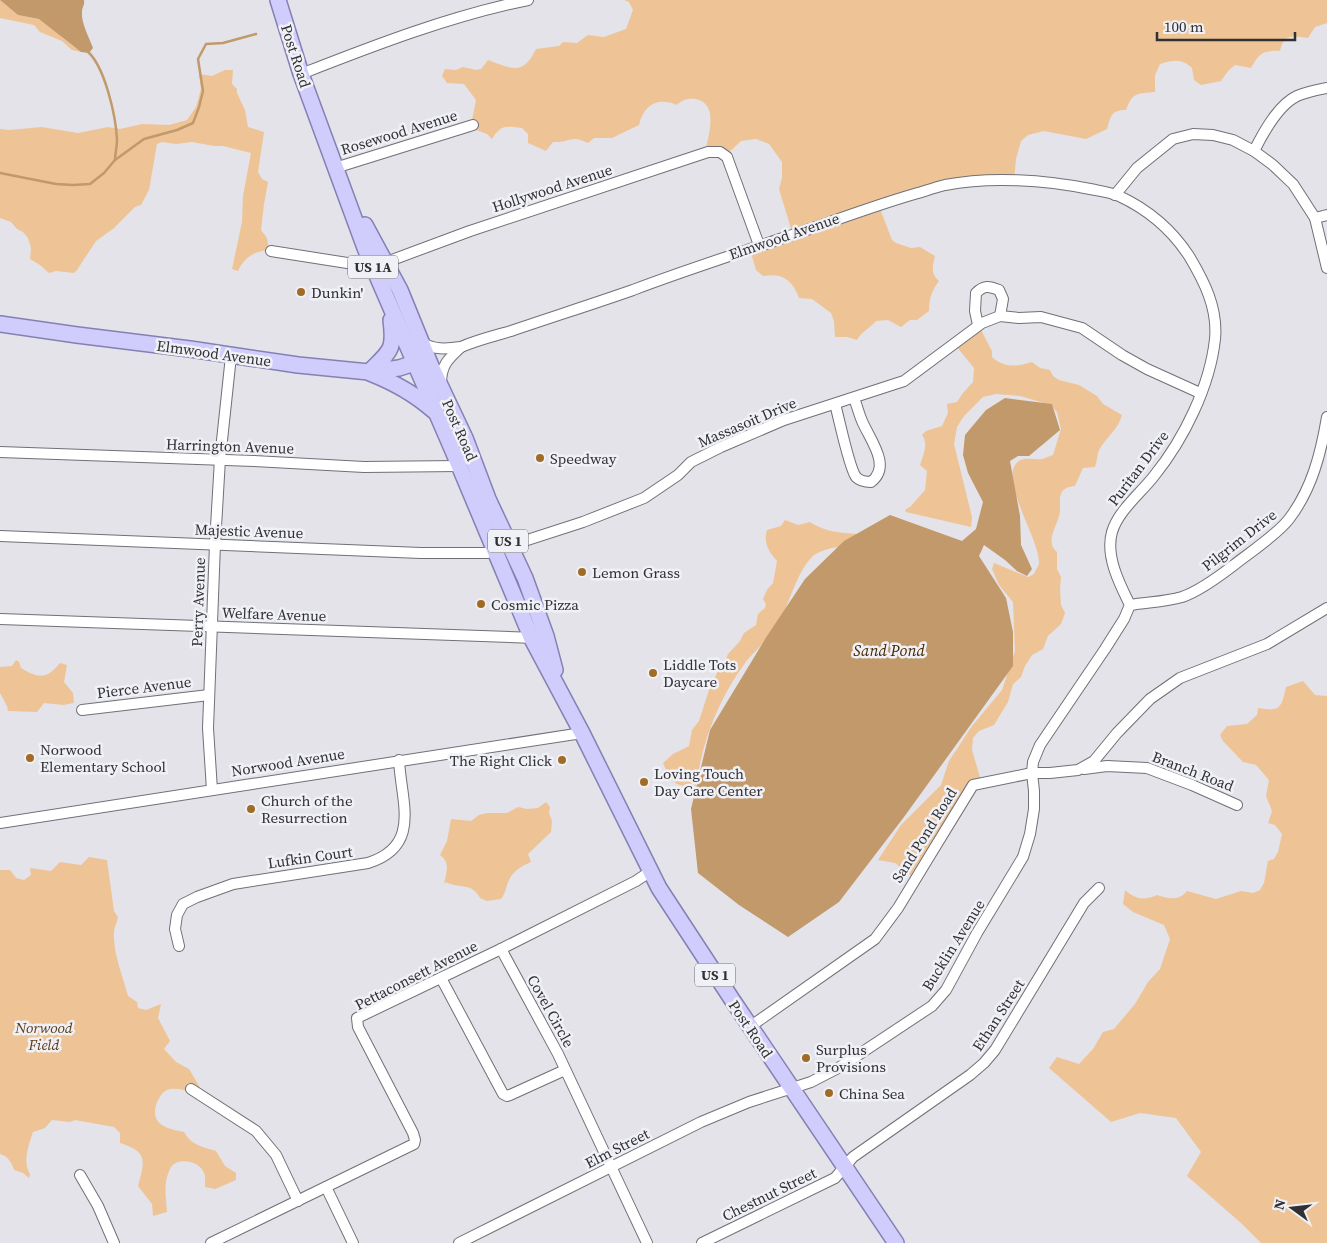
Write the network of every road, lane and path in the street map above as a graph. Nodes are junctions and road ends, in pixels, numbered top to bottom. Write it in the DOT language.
graph roads {
  1 [pos="278,0"];
  2 [pos="528,0"];
  3 [pos="301,74"];
  4 [pos="1327,88"];
  5 [pos="473,125"];
  6 [pos="1254,151"];
  7 [pos="335,168"];
  8 [pos="1116,195"];
  9 [pos="1327,215"];
  10 [pos="1315,218"];
  11 [pos="758,245"];
  12 [pos="271,251"];
  13 [pos="379,265"];
  14 [pos="1327,268"];
  15 [pos="389,304"];
  16 [pos="1000,316"];
  17 [pos="0,324"];
  18 [pos="978,325"];
  19 [pos="421,342"];
  20 [pos="461,347"];
  21 [pos="231,356"];
  22 [pos="421,361"];
  23 [pos="369,372"];
  24 [pos="441,387"];
  25 [pos="1200,393"];
  26 [pos="854,398"];
  27 [pos="835,404"];
  28 [pos="436,413"];
  29 [pos="1327,417"];
  30 [pos="0,452"];
  31 [pos="220,459"];
  32 [pos="460,466"];
  33 [pos="0,536"];
  34 [pos="215,544"];
  35 [pos="503,548"];
  36 [pos="1130,605"];
  37 [pos="1327,608"];
  38 [pos="0,619"];
  39 [pos="212,626"];
  40 [pos="539,638"];
  41 [pos="209,695"];
  42 [pos="82,710"];
  43 [pos="582,733"];
  44 [pos="399,760"];
  45 [pos="1078,770"];
  46 [pos="1032,773"];
  47 [pos="212,790"];
  48 [pos="1238,805"];
  49 [pos="0,823"];
  50 [pos="651,871"];
  51 [pos="1099,888"];
  52 [pos="179,946"];
  53 [pos="501,949"];
  54 [pos="441,978"];
  55 [pos="751,1026"];
  56 [pos="565,1070"];
  57 [pos="191,1089"];
  58 [pos="792,1089"];
  59 [pos="844,1167"];
  60 [pos="610,1168"];
  61 [pos="80,1175"];
  62 [pos="326,1187"];
  63 [pos="298,1201"];
  64 [pos="114,1243"];
  65 [pos="211,1243"];
  66 [pos="353,1243"];
  67 [pos="460,1243"];
  68 [pos="647,1243"];
  69 [pos="702,1243"];
  70 [pos="896,1243"];
  1 -- 3 [label="main road, Post Road / US 1A"];
  2 -- 3 [label="street"];
  3 -- 7 [label="main road, Post Road / US 1A"];
  4 -- 6 [label="street"];
  5 -- 7 [label="street, Rosewood Avenue"];
  6 -- 8 [label="street"];
  6 -- 10 [label="street"];
  7 -- 13 [label="main road, Post Road / US 1A"];
  8 -- 11 [label="street, Elmwood Avenue"];
  8 -- 25 [label="street, Puritan Drive"];
  9 -- 10 [label="street"];
  10 -- 14 [label="street"];
  11 -- 13 [label="street, Hollywood Avenue"];
  11 -- 20 [label="street, Elmwood Avenue"];
  12 -- 13 [label="street"];
  13 -- 15 [label="main road, Post Road / US 1A"];
  13 -- 19 [label="main road, Post Road / US 1A"];
  15 -- 22 [label="main road, Post Road / US 1A"];
  15 -- 23 [label="main road"];
  16 -- 18 [label="street, Massasoit Drive"];
  16 -- 18 [label="street"];
  16 -- 25 [label="street, Massasoit Drive"];
  17 -- 21 [label="main road, Elmwood Avenue"];
  18 -- 26 [label="street, Massasoit Drive"];
  19 -- 20 [label="street, Elmwood Avenue"];
  19 -- 22 [label="main road, Post Road / US 1A"];
  20 -- 24 [label="street"];
  21 -- 23 [label="main road, Elmwood Avenue"];
  21 -- 31 [label="street, Perry Avenue"];
  22 -- 23 [label="main road, Elmwood Avenue"];
  22 -- 24 [label="main road, Post Road / US 1"];
  22 -- 28 [label="main road, Post Road / US 1A"];
  23 -- 28 [label="main road"];
  24 -- 35 [label="main road, Post Road / US 1"];
  25 -- 36 [label="street, Puritan Drive"];
  26 -- 27 [label="street, Massasoit Drive"];
  26 -- 27 [label="street"];
  27 -- 35 [label="street, Massasoit Drive"];
  28 -- 32 [label="main road, Post Road / US 1"];
  29 -- 36 [label="street, Pilgrim Drive"];
  30 -- 31 [label="street, Harrington Avenue"];
  31 -- 32 [label="street, Harrington Avenue"];
  31 -- 34 [label="street, Perry Avenue"];
  32 -- 35 [label="main road, Post Road / US 1"];
  33 -- 34 [label="street, Majestic Avenue"];
  34 -- 35 [label="street, Majestic Avenue"];
  34 -- 39 [label="street, Perry Avenue"];
  35 -- 40 [label="main road, Post Road / US 1"];
  36 -- 46 [label="street"];
  37 -- 45 [label="street, Sand Pond Road"];
  38 -- 39 [label="street, Welfare Avenue"];
  39 -- 40 [label="street, Welfare Avenue"];
  39 -- 41 [label="street, Perry Avenue"];
  40 -- 43 [label="main road, Post Road / US 1"];
  41 -- 42 [label="street, Pierce Avenue"];
  41 -- 47 [label="street, Perry Avenue"];
  43 -- 44 [label="street, Norwood Avenue"];
  43 -- 50 [label="main road, Post Road / US 1"];
  44 -- 47 [label="street, Norwood Avenue"];
  44 -- 52 [label="street, Lufkin Court"];
  45 -- 46 [label="street, Sand Pond Road"];
  45 -- 48 [label="street, Branch Road"];
  46 -- 55 [label="street, Sand Pond Road"];
  46 -- 58 [label="street, Bucklin Avenue"];
  47 -- 49 [label="street, Norwood Avenue"];
  50 -- 53 [label="street, Pettaconsett Avenue"];
  50 -- 55 [label="main road, Post Road / US 1"];
  51 -- 59 [label="street, Ethan Street"];
  53 -- 54 [label="street, Pettaconsett Avenue"];
  53 -- 56 [label="street, Covel Circle"];
  54 -- 56 [label="street, Covel Circle"];
  54 -- 62 [label="street, Pettaconsett Avenue"];
  55 -- 58 [label="main road, Post Road / US 1"];
  56 -- 60 [label="street"];
  57 -- 63 [label="street"];
  58 -- 59 [label="main road, Post Road / US 1"];
  58 -- 60 [label="street, Elm Street"];
  59 -- 69 [label="street, Chestnut Street"];
  59 -- 70 [label="main road, Post Road / US 1"];
  60 -- 67 [label="street, Elm Street"];
  60 -- 68 [label="street"];
  61 -- 64 [label="street"];
  62 -- 63 [label="street, Pettaconsett Avenue"];
  62 -- 66 [label="street"];
  63 -- 65 [label="street, Pettaconsett Avenue"];
}
